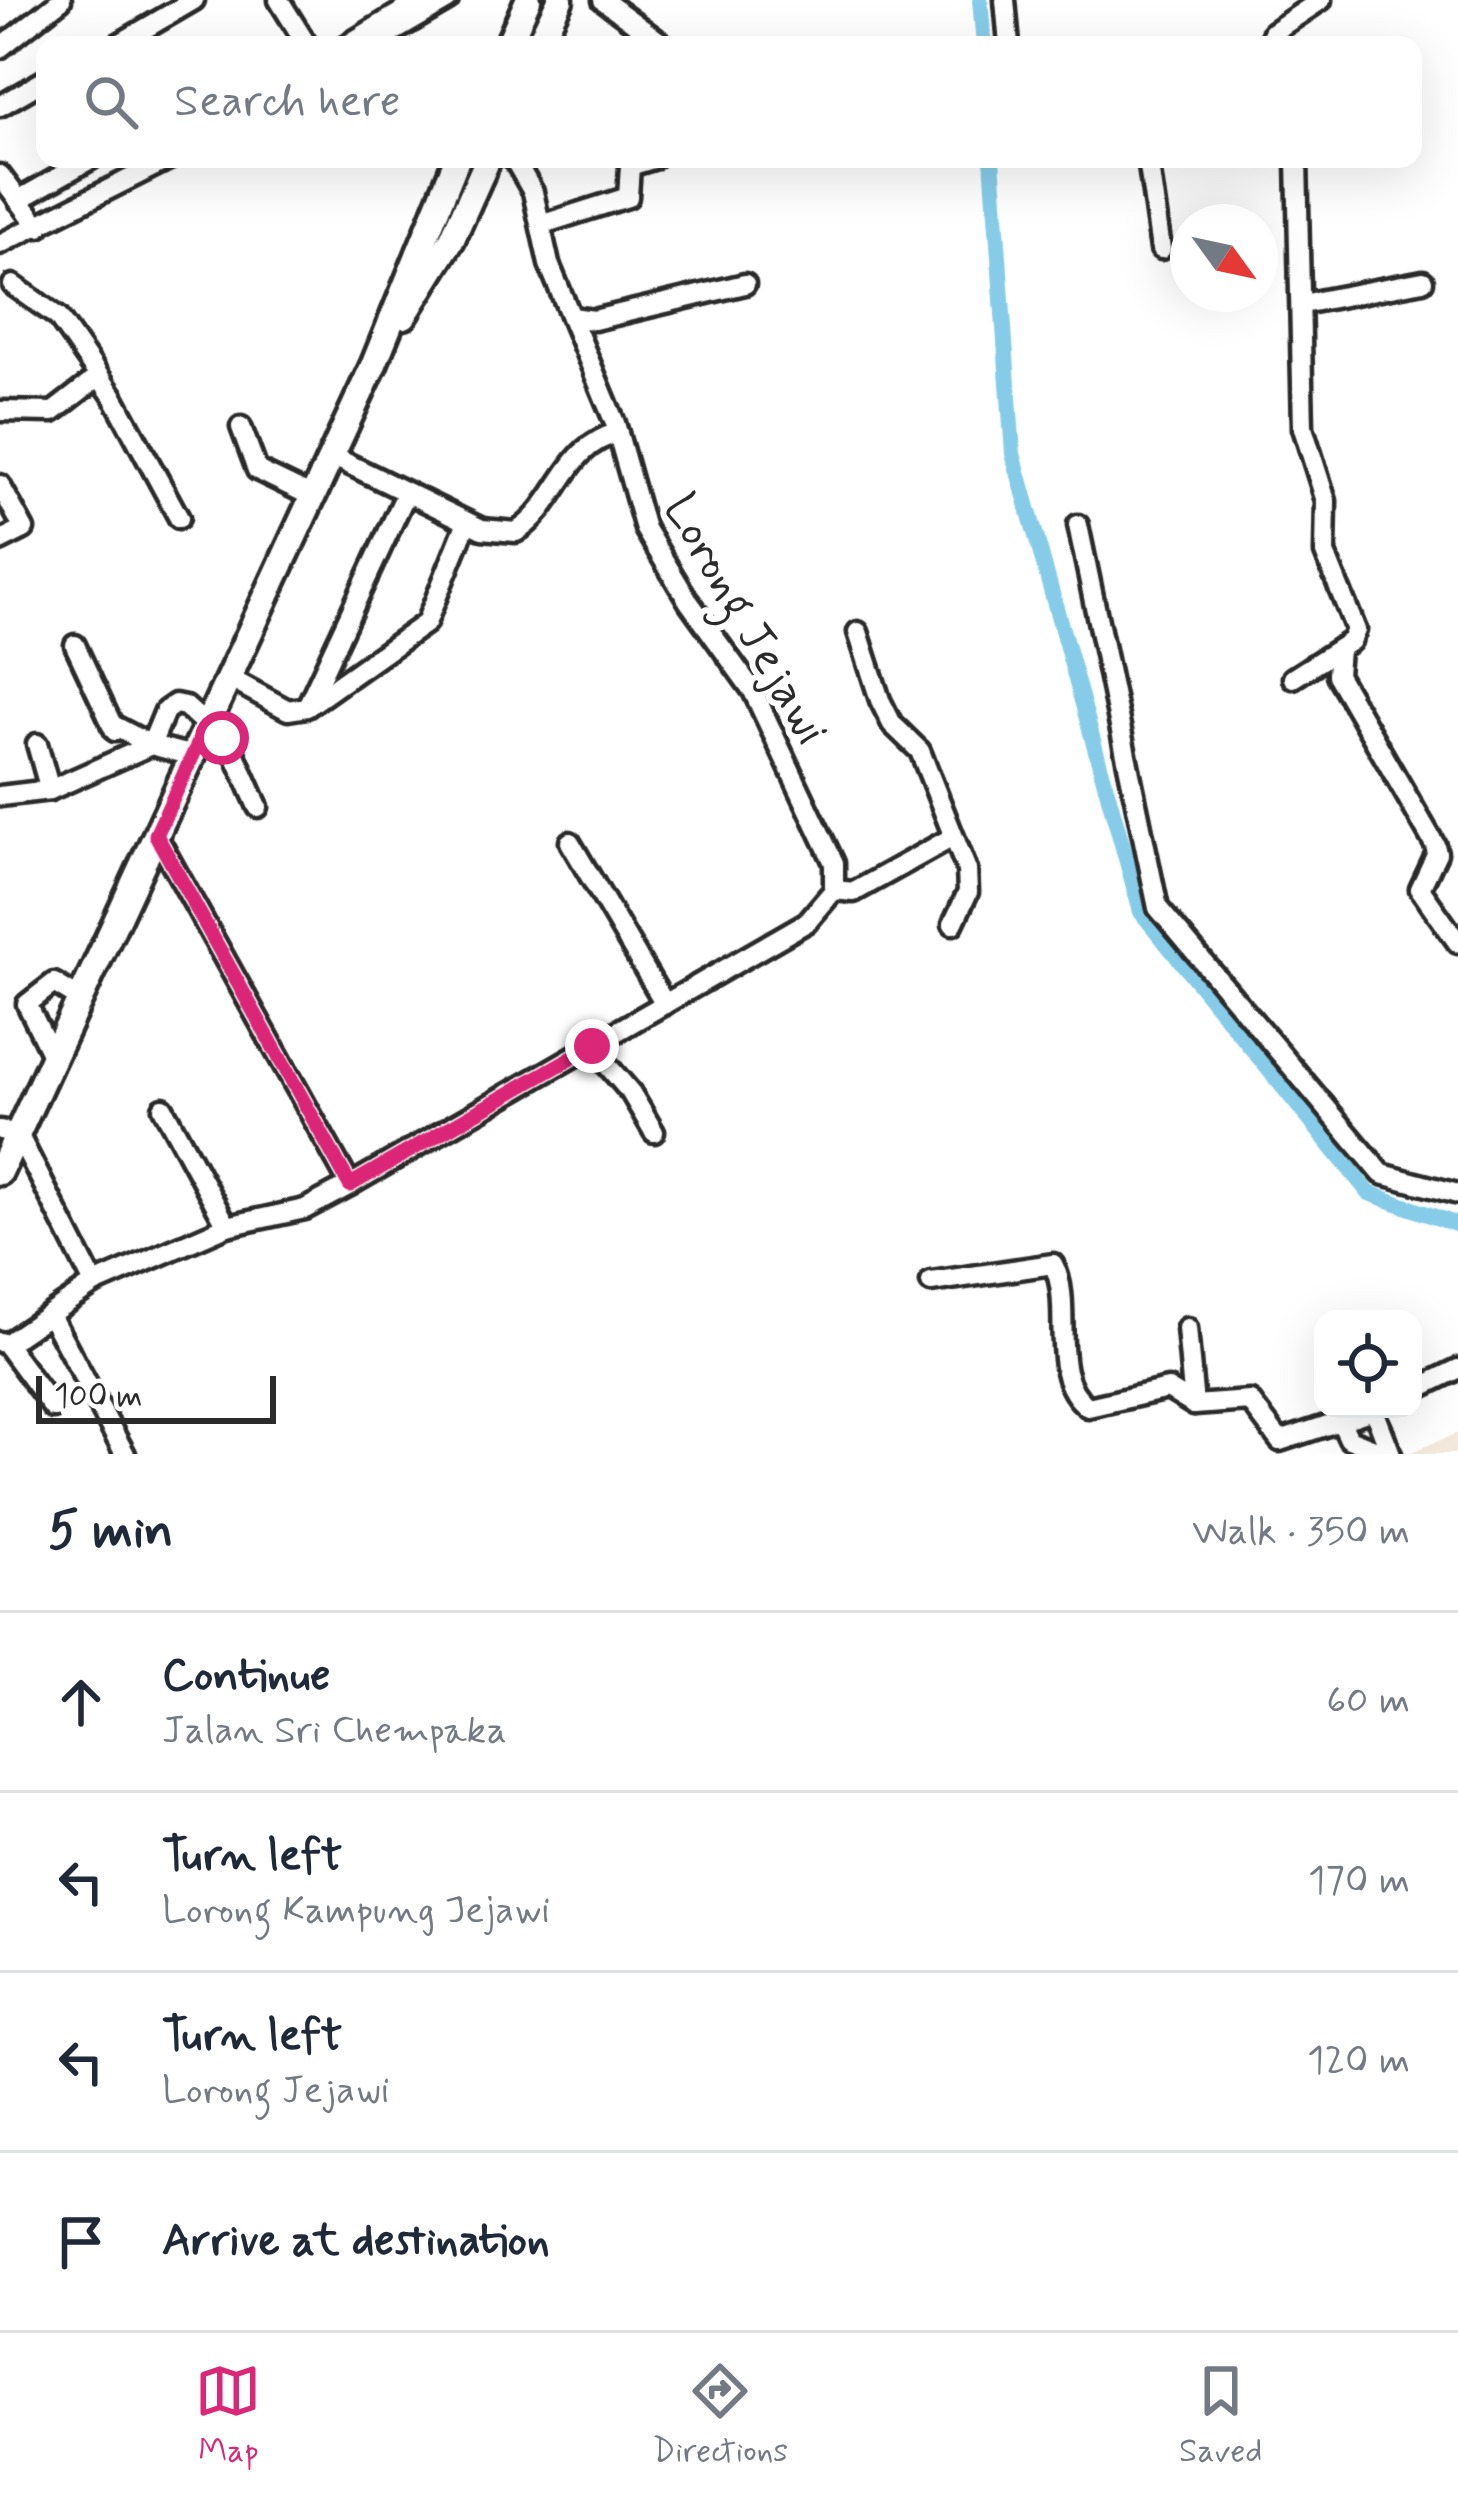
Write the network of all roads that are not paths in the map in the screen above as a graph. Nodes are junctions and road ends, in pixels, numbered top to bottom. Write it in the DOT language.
graph roads {
  1 [pos="62,0"];
  2 [pos="194,0"];
  3 [pos="279,0"];
  4 [pos="421,0"];
  5 [pos="448,0"];
  6 [pos="560,0"];
  7 [pos="604,0"];
  8 [pos="1005,0"];
  9 [pos="1321,0"];
  10 [pos="517,6"];
  11 [pos="132,36"];
  12 [pos="298,36"];
  13 [pos="362,36"];
  14 [pos="386,36"];
  15 [pos="510,36"];
  16 [pos="542,36"];
  17 [pos="652,36"];
  18 [pos="1008,36"];
  19 [pos="1275,36"];
  20 [pos="0,48"];
  21 [pos="36,85"];
  22 [pos="0,106"];
  23 [pos="76,168"];
  24 [pos="152,168"];
  25 [pos="453,168"];
  26 [pos="484,168"];
  27 [pos="520,168"];
  28 [pos="630,168"];
  29 [pos="1149,168"];
  30 [pos="1298,168"];
  31 [pos="0,175"];
  32 [pos="18,200"];
  33 [pos="543,224"];
  34 [pos="38,227"];
  35 [pos="0,244"];
  36 [pos="1161,249"];
  37 [pos="1423,281"];
  38 [pos="745,284"];
  39 [pos="13,285"];
  40 [pos="1302,304"];
  41 [pos="571,317"];
  42 [pos="374,364"];
  43 [pos="97,378"];
  44 [pos="0,411"];
  45 [pos="242,428"];
  46 [pos="618,433"];
  47 [pos="332,457"];
  48 [pos="0,485"];
  49 [pos="406,494"];
  50 [pos="313,497"];
  51 [pos="179,518"];
  52 [pos="466,522"];
  53 [pos="1078,525"];
  54 [pos="0,541"];
  55 [pos="858,632"];
  56 [pos="75,645"];
  57 [pos="1339,649"];
  58 [pos="229,678"];
  59 [pos="1293,678"];
  60 [pos="307,707"];
  61 [pos="112,724"];
  62 [pos="206,727"];
  63 [pos="37,744"];
  64 [pos="151,746"];
  65 [pos="193,756"];
  66 [pos="127,757"];
  67 [pos="50,790"];
  68 [pos="0,796"];
  69 [pos="258,807"];
  70 [pos="156,835"];
  71 [pos="953,837"];
  72 [pos="570,842"];
  73 [pos="834,890"];
  74 [pos="952,924"];
  75 [pos="1458,943"];
  76 [pos="80,999"];
  77 [pos="665,1004"];
  78 [pos="592,1046"];
  79 [pos="53,1057"];
  80 [pos="163,1108"];
  81 [pos="9,1132"];
  82 [pos="654,1132"];
  83 [pos="0,1172"];
  84 [pos="350,1185"];
  85 [pos="1458,1194"];
  86 [pos="227,1226"];
  87 [pos="931,1282"];
  88 [pos="94,1284"];
  89 [pos="50,1315"];
  90 [pos="1187,1328"];
  91 [pos="3,1343"];
  92 [pos="1458,1369"];
  93 [pos="1422,1386"];
  94 [pos="1194,1405"];
  95 [pos="53,1408"];
  96 [pos="1351,1418"];
  97 [pos="1378,1418"];
  98 [pos="1341,1422"];
  99 [pos="125,1454"];
  100 [pos="1389,1454"];
  1 -- 20 [label="street"];
  2 -- 11 [label="street"];
  3 -- 12 [label="street"];
  4 -- 13 [label="street"];
  5 -- 14 [label="street"];
  6 -- 16 [label="main road"];
  7 -- 17 [label="street"];
  8 -- 18 [label="street"];
  9 -- 19 [label="street"];
  10 -- 15 [label="main road"];
  21 -- 22 [label="street"];
  23 -- 32 [label="street"];
  24 -- 34 [label="street"];
  25 -- 42 [label="main road"];
  26 -- 42 [label="main road"];
  27 -- 33 [label="street, Lorong Jejawi"];
  28 -- 33 [label="street"];
  29 -- 36 [label="street"];
  30 -- 40 [label="street"];
  31 -- 32 [label="street"];
  32 -- 34 [label="street"];
  33 -- 41 [label="street, Lorong Jejawi"];
  34 -- 35 [label="street"];
  37 -- 40 [label="street"];
  38 -- 41 [label="street"];
  39 -- 43 [label="street"];
  40 -- 57 [label="street"];
  41 -- 46 [label="street, Lorong Jejawi"];
  42 -- 47 [label="main road"];
  43 -- 44 [label="street"];
  43 -- 51 [label="street"];
  45 -- 50 [label="street"];
  46 -- 52 [label="street"];
  46 -- 73 [label="street, Lorong Jejawi"];
  47 -- 49 [label="street"];
  47 -- 50 [label="main road"];
  48 -- 54 [label="street"];
  49 -- 52 [label="street"];
  49 -- 60 [label="street"];
  50 -- 58 [label="main road"];
  52 -- 60 [label="street"];
  53 -- 85 [label="street"];
  55 -- 71 [label="street"];
  56 -- 61 [label="street"];
  57 -- 59 [label="street"];
  57 -- 75 [label="street"];
  58 -- 60 [label="street"];
  58 -- 62 [label="main road"];
  61 -- 64 [label="street"];
  61 -- 66 [label="street"];
  62 -- 64 [label="street"];
  62 -- 65 [label="main road"];
  62 -- 69 [label="street"];
  63 -- 67 [label="street"];
  64 -- 65 [label="street"];
  64 -- 66 [label="street"];
  65 -- 70 [label="main road"];
  66 -- 67 [label="street"];
  67 -- 68 [label="street"];
  70 -- 76 [label="main road"];
  70 -- 84 [label="street"];
  71 -- 73 [label="street"];
  71 -- 74 [label="street"];
  72 -- 77 [label="street"];
  73 -- 77 [label="street"];
  76 -- 79 [label="main road"];
  76 -- 79 [label="street"];
  77 -- 78 [label="street"];
  78 -- 82 [label="street"];
  78 -- 84 [label="street"];
  79 -- 81 [label="main road"];
  80 -- 86 [label="street"];
  81 -- 83 [label="main road"];
  81 -- 88 [label="street"];
  84 -- 86 [label="street"];
  86 -- 88 [label="street"];
  87 -- 94 [label="street"];
  88 -- 89 [label="street"];
  89 -- 91 [label="street"];
  89 -- 99 [label="street"];
  90 -- 94 [label="street"];
  91 -- 95 [label="street"];
  92 -- 93 [label="street"];
  94 -- 98 [label="street"];
  96 -- 98 [label="street"];
  97 -- 100 [label="street"];
  98 -- 100 [label="street"];
}
